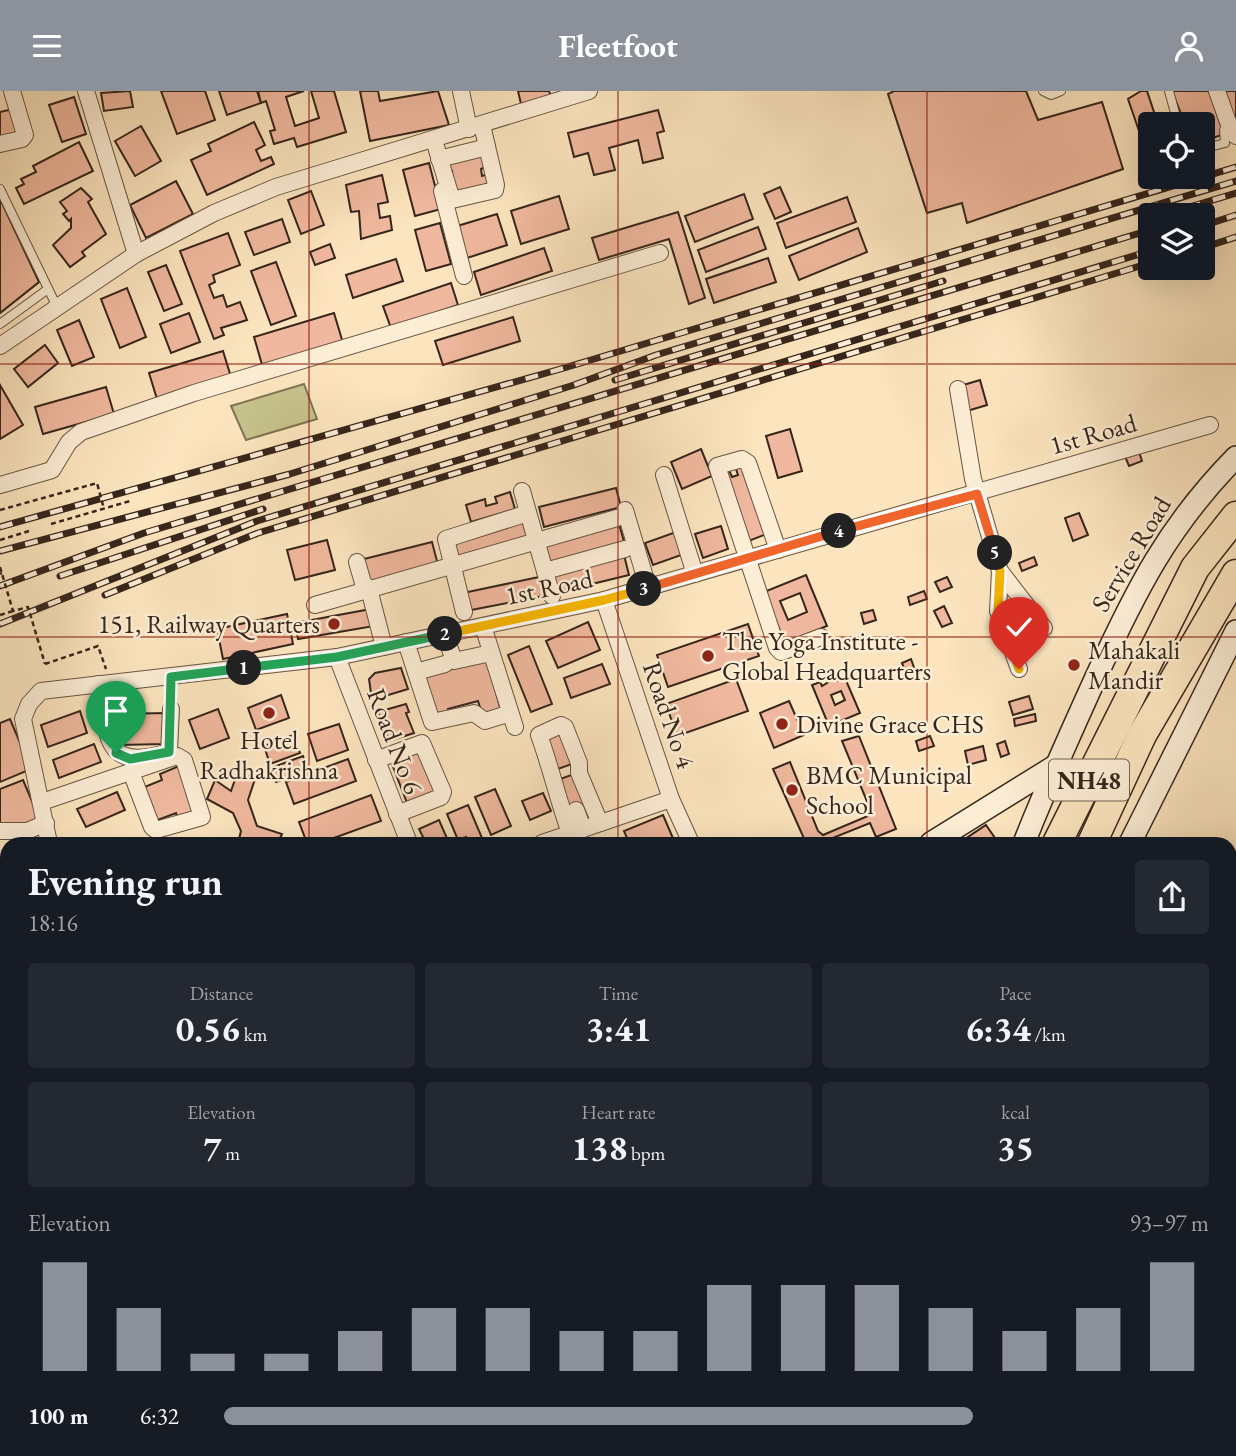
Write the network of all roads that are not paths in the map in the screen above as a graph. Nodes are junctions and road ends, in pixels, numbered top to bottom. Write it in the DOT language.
graph roads {
  1 [pos="86,91"];
  2 [pos="461,91"];
  3 [pos="589,91"];
  4 [pos="1043,91"];
  5 [pos="1061,91"];
  6 [pos="1169,91"];
  7 [pos="1210,91"];
  8 [pos="1217,91"];
  9 [pos="0,93"];
  10 [pos="9,99"];
  11 [pos="1175,112"];
  12 [pos="476,127"];
  13 [pos="1236,136"];
  14 [pos="431,141"];
  15 [pos="0,144"];
  16 [pos="1215,145"];
  17 [pos="487,147"];
  18 [pos="439,159"];
  19 [pos="0,189"];
  20 [pos="660,253"];
  21 [pos="136,254"];
  22 [pos="464,276"];
  23 [pos="48,289"];
  24 [pos="57,307"];
  25 [pos="0,324"];
  26 [pos="0,347"];
  27 [pos="958,389"];
  28 [pos="1210,425"];
  29 [pos="1236,457"];
  30 [pos="664,475"];
  31 [pos="0,485"];
  32 [pos="522,491"];
  33 [pos="977,494"];
  34 [pos="528,513"];
  35 [pos="1236,516"];
  36 [pos="536,541"];
  37 [pos="775,542"];
  38 [pos="625,549"];
  39 [pos="745,551"];
  40 [pos="358,562"];
  41 [pos="452,565"];
  42 [pos="545,571"];
  43 [pos="1000,571"];
  44 [pos="695,574"];
  45 [pos="1236,574"];
  46 [pos="648,587"];
  47 [pos="369,589"];
  48 [pos="552,596"];
  49 [pos="604,600"];
  50 [pos="315,604"];
  51 [pos="464,613"];
  52 [pos="483,626"];
  53 [pos="1044,628"];
  54 [pos="1236,631"];
  55 [pos="445,634"];
  56 [pos="821,637"];
  57 [pos="406,642"];
  58 [pos="384,647"];
  59 [pos="491,653"];
  60 [pos="337,657"];
  61 [pos="445,664"];
  62 [pos="1019,669"];
  63 [pos="416,672"];
  64 [pos="98,684"];
  65 [pos="171,709"];
  66 [pos="381,758"];
  67 [pos="579,766"];
  68 [pos="1055,766"];
  69 [pos="131,772"];
  70 [pos="550,777"];
  71 [pos="671,799"];
  72 [pos="42,802"];
  73 [pos="576,810"];
  74 [pos="402,813"];
  75 [pos="46,823"];
  76 [pos="600,823"];
  77 [pos="0,831"];
  78 [pos="577,831"];
  79 [pos="48,837"];
  80 [pos="408,837"];
  81 [pos="562,837"];
  82 [pos="688,837"];
  83 [pos="941,837"];
  84 [pos="1026,837"];
  85 [pos="1060,837"];
  86 [pos="1095,837"];
  87 [pos="1133,837"];
  1 -- 21 [label="street"];
  2 -- 12 [label="street"];
  3 -- 12 [label="street"];
  4 -- 5 [label="lane"];
  6 -- 11 [label="lane"];
  7 -- 16 [label="lane"];
  8 -- 13 [label="street"];
  9 -- 10 [label="street"];
  10 -- 15 [label="street"];
  12 -- 14 [label="street"];
  12 -- 17 [label="street"];
  14 -- 18 [label="street"];
  14 -- 21 [label="street"];
  14 -- 22 [label="street"];
  17 -- 18 [label="street"];
  17 -- 18 [label="street"];
  19 -- 23 [label="lane"];
  20 -- 31 [label="street"];
  21 -- 24 [label="street"];
  23 -- 24 [label="lane"];
  23 -- 25 [label="lane"];
  24 -- 26 [label="street"];
  27 -- 33 [label="street"];
  28 -- 33 [label="street, 1st Road"];
  29 -- 68 [label="street, Service Road"];
  30 -- 44 [label="street"];
  32 -- 34 [label="street"];
  33 -- 37 [label="street, 1st Road"];
  33 -- 43 [label="street"];
  34 -- 36 [label="street"];
  34 -- 41 [label="street"];
  35 -- 85 [label="highway, NH48"];
  36 -- 41 [label="street"];
  36 -- 42 [label="street"];
  36 -- 46 [label="street"];
  37 -- 39 [label="street, 1st Road"];
  37 -- 39 [label="street"];
  38 -- 42 [label="street"];
  39 -- 44 [label="street, 1st Road"];
  39 -- 56 [label="street"];
  40 -- 47 [label="street"];
  41 -- 47 [label="street"];
  41 -- 51 [label="street"];
  42 -- 48 [label="street"];
  43 -- 53 [label="street"];
  43 -- 62 [label="street"];
  44 -- 46 [label="street, 1st Road"];
  45 -- 86 [label="highway, NH48"];
  46 -- 49 [label="street, 1st Road"];
  47 -- 50 [label="street"];
  47 -- 58 [label="street"];
  49 -- 52 [label="street, 1st Road"];
  49 -- 71 [label="street, Road No 4"];
  52 -- 55 [label="street, 1st Road"];
  52 -- 59 [label="street"];
  54 -- 87 [label="street"];
  55 -- 57 [label="street, 1st Road"];
  55 -- 59 [label="street"];
  57 -- 58 [label="street, 1st Road"];
  57 -- 63 [label="street"];
  58 -- 60 [label="street, 1st Road"];
  59 -- 63 [label="street"];
  60 -- 64 [label="street, 1st Road"];
  60 -- 66 [label="street, Road No 6"];
  61 -- 63 [label="street"];
  64 -- 65 [label="street"];
  64 -- 72 [label="street, 1st Road"];
  66 -- 74 [label="street, Road No 6"];
  66 -- 74 [label="street"];
  67 -- 70 [label="street"];
  67 -- 70 [label="street"];
  67 -- 76 [label="street"];
  68 -- 83 [label="street"];
  68 -- 84 [label="street, Service Road"];
  69 -- 69 [label="street"];
  69 -- 72 [label="street"];
  70 -- 78 [label="street"];
  71 -- 76 [label="street"];
  71 -- 82 [label="street, Road No 4"];
  72 -- 75 [label="street, 1st Road"];
  73 -- 78 [label="street"];
  74 -- 80 [label="street, Road No 6"];
  75 -- 77 [label="street"];
  75 -- 79 [label="street, 1st Road"];
  76 -- 78 [label="street"];
  78 -- 81 [label="street"];
}
